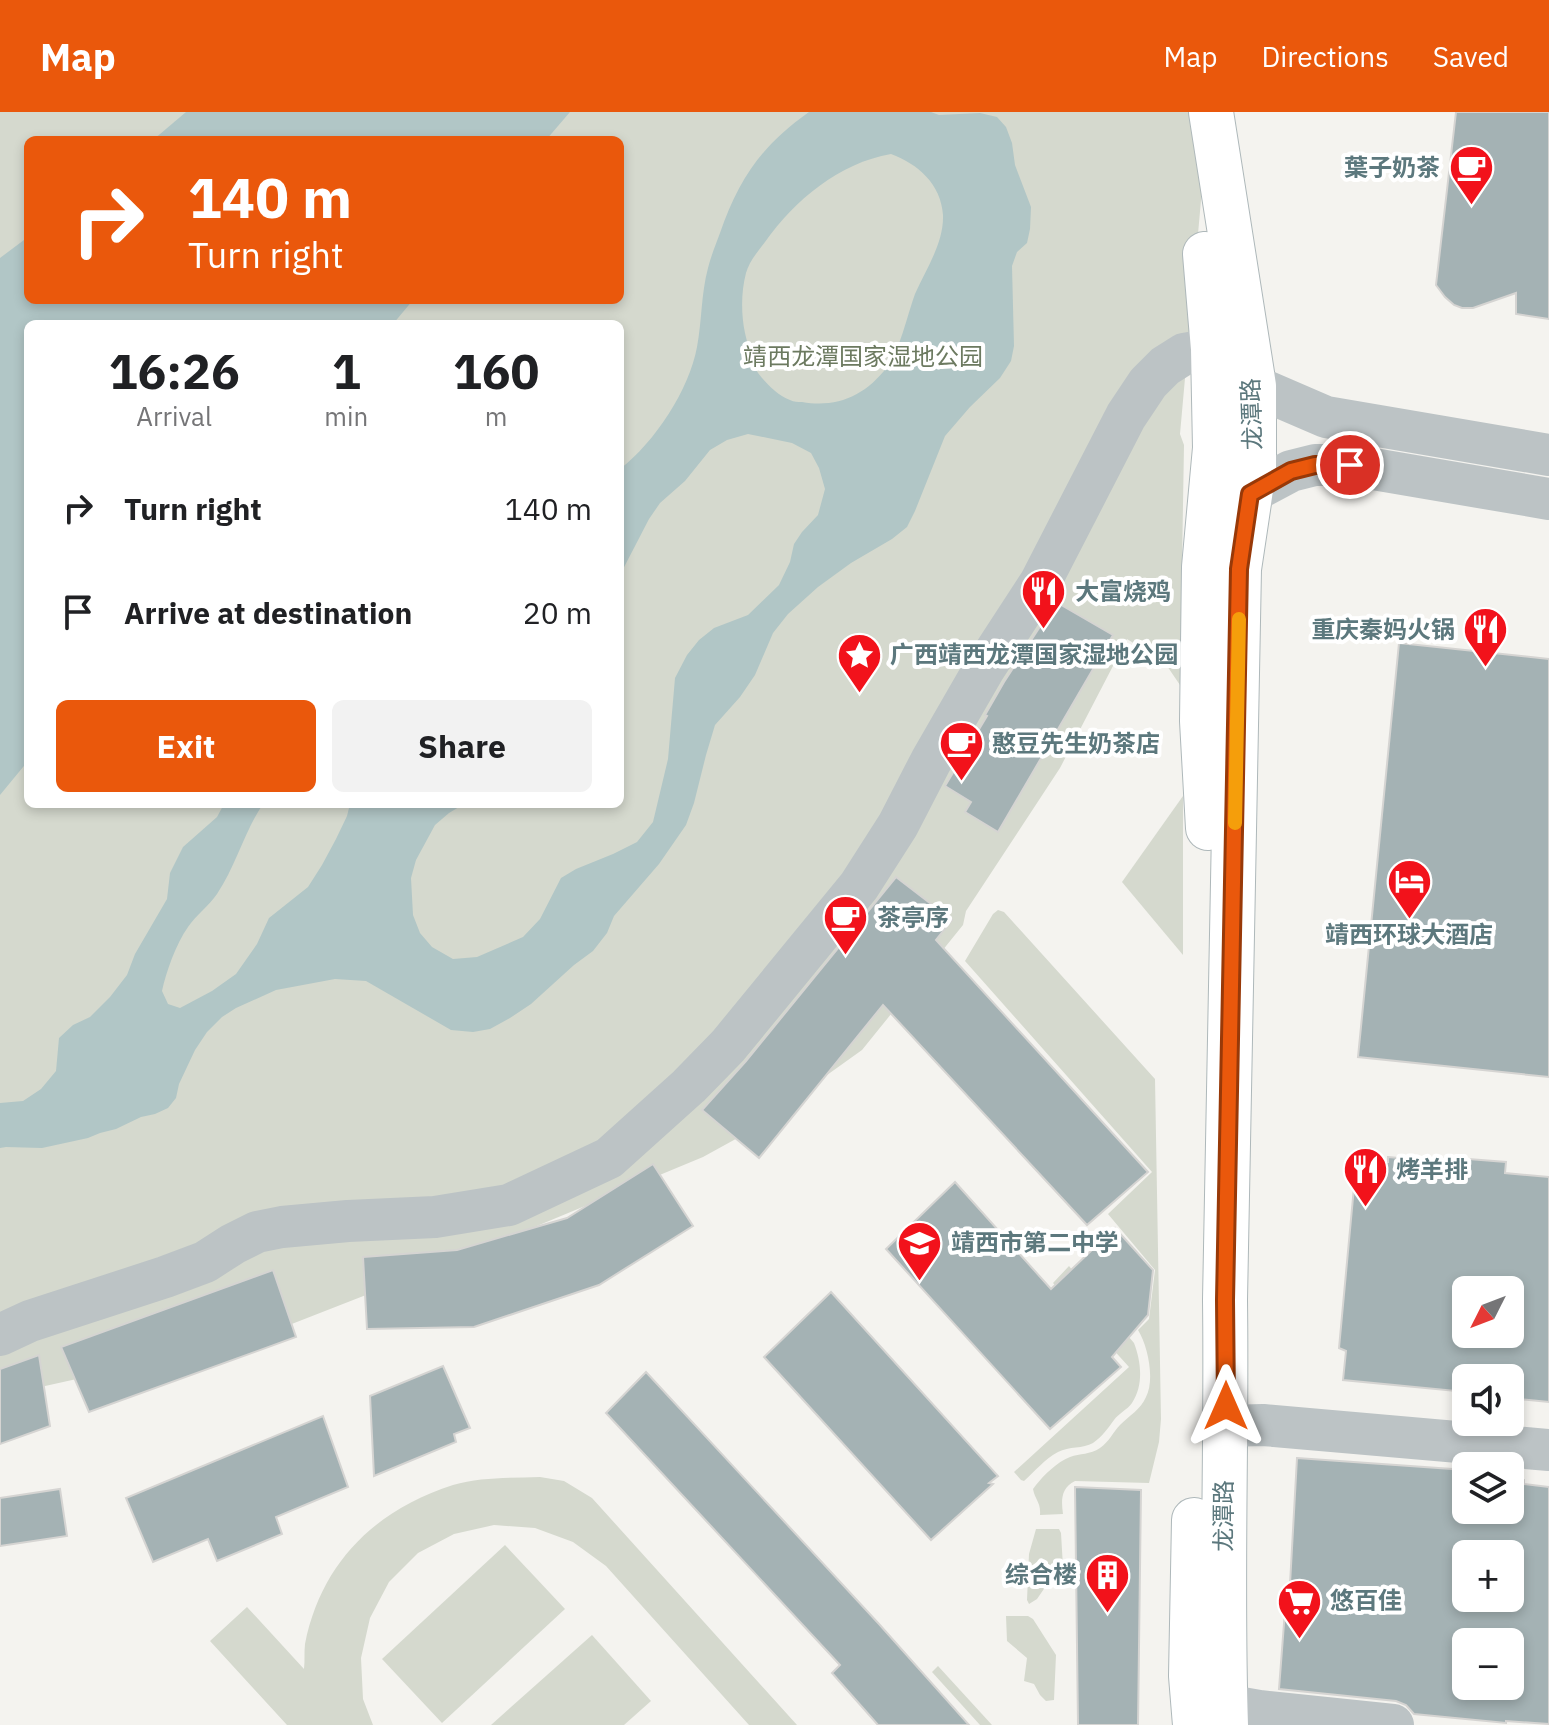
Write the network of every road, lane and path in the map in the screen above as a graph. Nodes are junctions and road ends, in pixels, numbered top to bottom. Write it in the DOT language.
graph roads {
  1 [pos="1189,112"];
  2 [pos="1211,112"];
  3 [pos="1213,349"];
  4 [pos="1254,386"];
  5 [pos="1549,455"];
  6 [pos="1250,494"];
  7 [pos="1549,499"];
  8 [pos="1209,514"];
  9 [pos="0,1335"];
  10 [pos="1225,1426"];
  11 [pos="1549,1450"];
  12 [pos="1215,1718"];
  13 [pos="1393,1725"];
  1 -- 3 [label="main road, 龙潭路"];
  2 -- 4 [label="main road, 龙潭路"];
  3 -- 4 [label="street"];
  3 -- 8 [label="main road, 龙潭路"];
  3 -- 9 [label="street"];
  4 -- 5 [label="street"];
  4 -- 6 [label="main road, 龙潭路"];
  6 -- 7 [label="street"];
  6 -- 8 [label="street"];
  6 -- 10 [label="main road, 龙潭路"];
  8 -- 12 [label="main road, 龙潭路"];
  10 -- 11 [label="street"];
  10 -- 12 [label="main road, 龙潭路"];
  12 -- 13 [label="street"];
}
